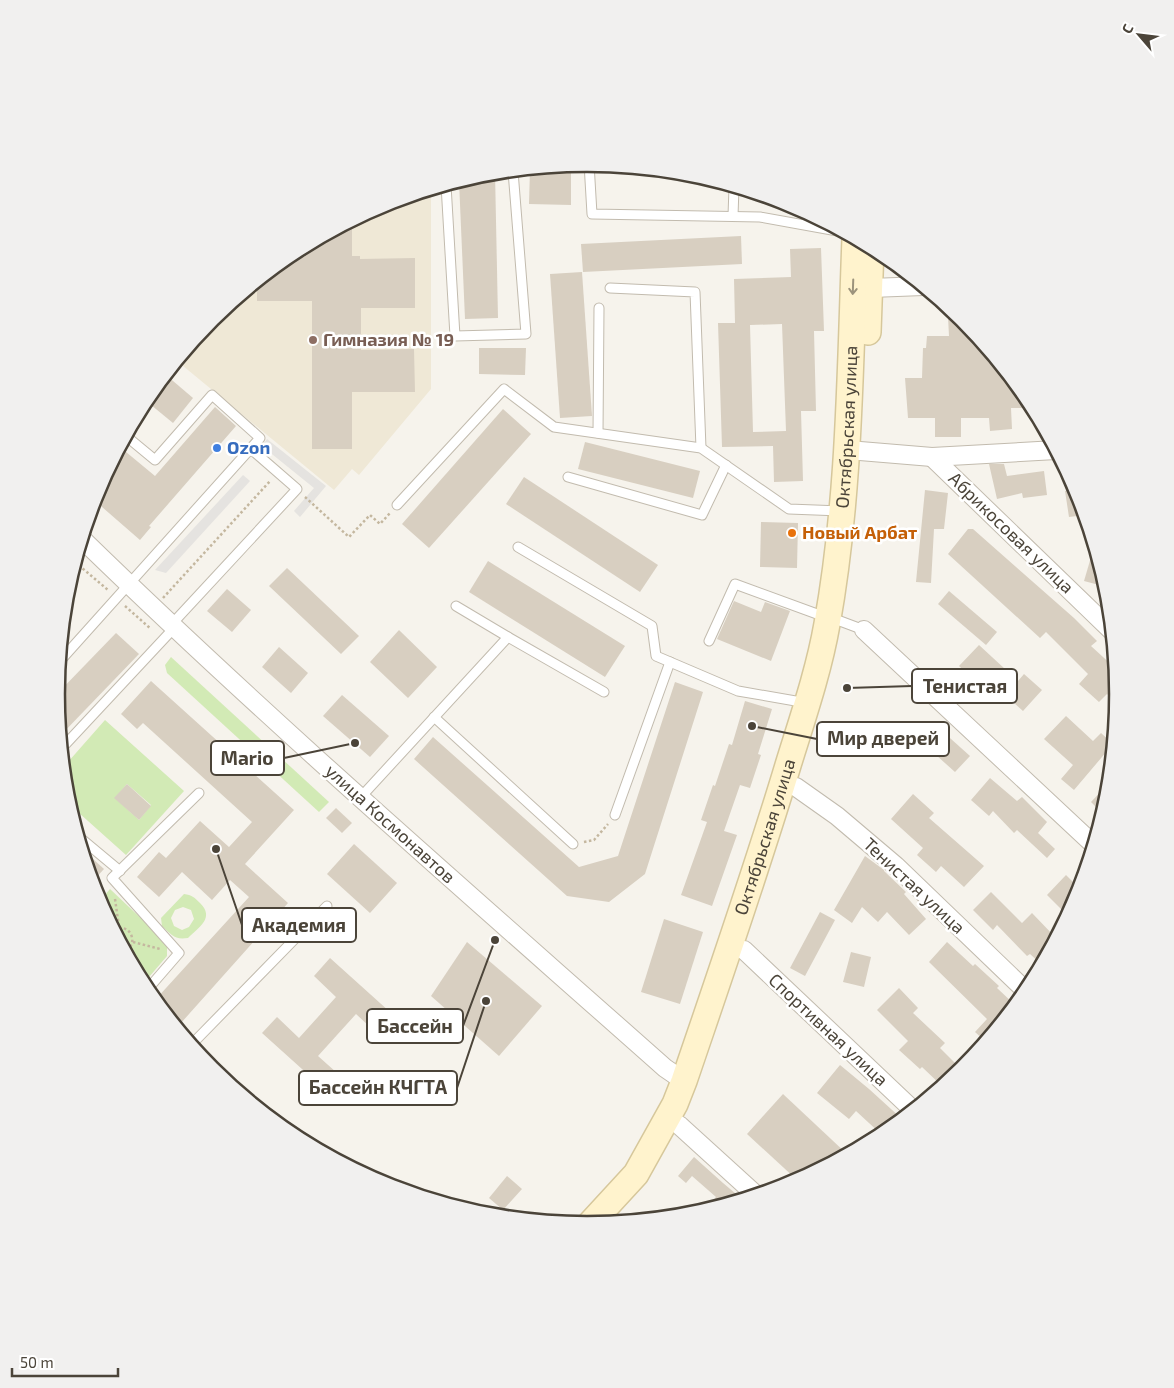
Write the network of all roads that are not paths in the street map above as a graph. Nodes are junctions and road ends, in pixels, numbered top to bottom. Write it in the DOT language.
graph roads {
  1 [pos="590,172"];
  2 [pos="514,177"];
  3 [pos="446,192"];
  4 [pos="734,194"];
  5 [pos="732,216"];
  6 [pos="821,228"];
  7 [pos="855,246"];
  8 [pos="871,256"];
  9 [pos="913,286"];
  10 [pos="610,288"];
  11 [pos="871,288"];
  12 [pos="599,308"];
  13 [pos="598,433"];
  14 [pos="131,440"];
  15 [pos="701,448"];
  16 [pos="251,449"];
  17 [pos="854,450"];
  18 [pos="1048,450"];
  19 [pos="932,457"];
  20 [pos="726,465"];
  21 [pos="568,477"];
  22 [pos="398,505"];
  23 [pos="848,511"];
  24 [pos="88,544"];
  25 [pos="518,546"];
  26 [pos="128,584"];
  27 [pos="456,606"];
  28 [pos="834,620"];
  29 [pos="1105,624"];
  30 [pos="173,627"];
  31 [pos="864,630"];
  32 [pos="508,637"];
  33 [pos="709,641"];
  34 [pos="67,654"];
  35 [pos="670,662"];
  36 [pos="604,692"];
  37 [pos="812,703"];
  38 [pos="434,717"];
  39 [pos="67,742"];
  40 [pos="796,787"];
  41 [pos="199,793"];
  42 [pos="360,798"];
  43 [pos="615,815"];
  44 [pos="1088,839"];
  45 [pos="88,844"];
  46 [pos="573,844"];
  47 [pos="120,871"];
  48 [pos="327,906"];
  49 [pos="744,950"];
  50 [pos="153,984"];
  51 [pos="1020,985"];
  52 [pos="196,1040"];
  53 [pos="684,1081"];
  54 [pos="908,1105"];
  55 [pos="679,1125"];
  56 [pos="750,1190"];
  57 [pos="617,1215"];
  58 [pos="598,1216"];
  1 -- 5 [label="lane"];
  2 -- 3 [label="lane"];
  4 -- 5 [label="lane"];
  5 -- 6 [label="lane"];
  7 -- 17 [label="main road, Октябрьская улица, one-way"];
  8 -- 11 [label="main road, Октябрьская улица"];
  9 -- 11 [label="street"];
  10 -- 15 [label="lane"];
  11 -- 17 [label="main road, Октябрьская улица"];
  12 -- 13 [label="lane"];
  13 -- 15 [label="lane"];
  13 -- 22 [label="lane"];
  14 -- 16 [label="lane"];
  15 -- 20 [label="lane"];
  16 -- 26 [label="lane"];
  16 -- 30 [label="lane"];
  17 -- 19 [label="street"];
  17 -- 23 [label="main road, Октябрьская улица"];
  18 -- 19 [label="street"];
  19 -- 29 [label="street, Абрикосовая улица"];
  20 -- 21 [label="lane"];
  20 -- 23 [label="lane"];
  23 -- 28 [label="main road, Октябрьская улица"];
  24 -- 26 [label="street, улица Космонавтов"];
  25 -- 35 [label="lane"];
  26 -- 30 [label="street, улица Космонавтов"];
  26 -- 34 [label="lane"];
  27 -- 32 [label="lane"];
  28 -- 31 [label="lane"];
  28 -- 33 [label="lane"];
  28 -- 37 [label="main road, Октябрьская улица"];
  30 -- 39 [label="lane"];
  30 -- 42 [label="street, улица Космонавтов"];
  31 -- 44 [label="street"];
  32 -- 36 [label="lane"];
  32 -- 38 [label="lane"];
  35 -- 37 [label="lane"];
  35 -- 43 [label="lane"];
  37 -- 40 [label="main road, Октябрьская улица"];
  37 -- 53 [label="main road, Октябрьская улица"];
  38 -- 42 [label="lane"];
  38 -- 46 [label="lane"];
  40 -- 49 [label="main road, Октябрьская улица"];
  40 -- 51 [label="street, Тенистая улица"];
  41 -- 47 [label="lane"];
  42 -- 53 [label="street, улица Космонавтов"];
  45 -- 47 [label="lane"];
  47 -- 50 [label="lane"];
  48 -- 52 [label="lane"];
  49 -- 54 [label="street, Спортивная улица"];
  49 -- 55 [label="main road, Октябрьская улица"];
  53 -- 58 [label="main road, Октябрьская улица"];
  55 -- 56 [label="street"];
  55 -- 57 [label="main road, Октябрьская улица"];
}
